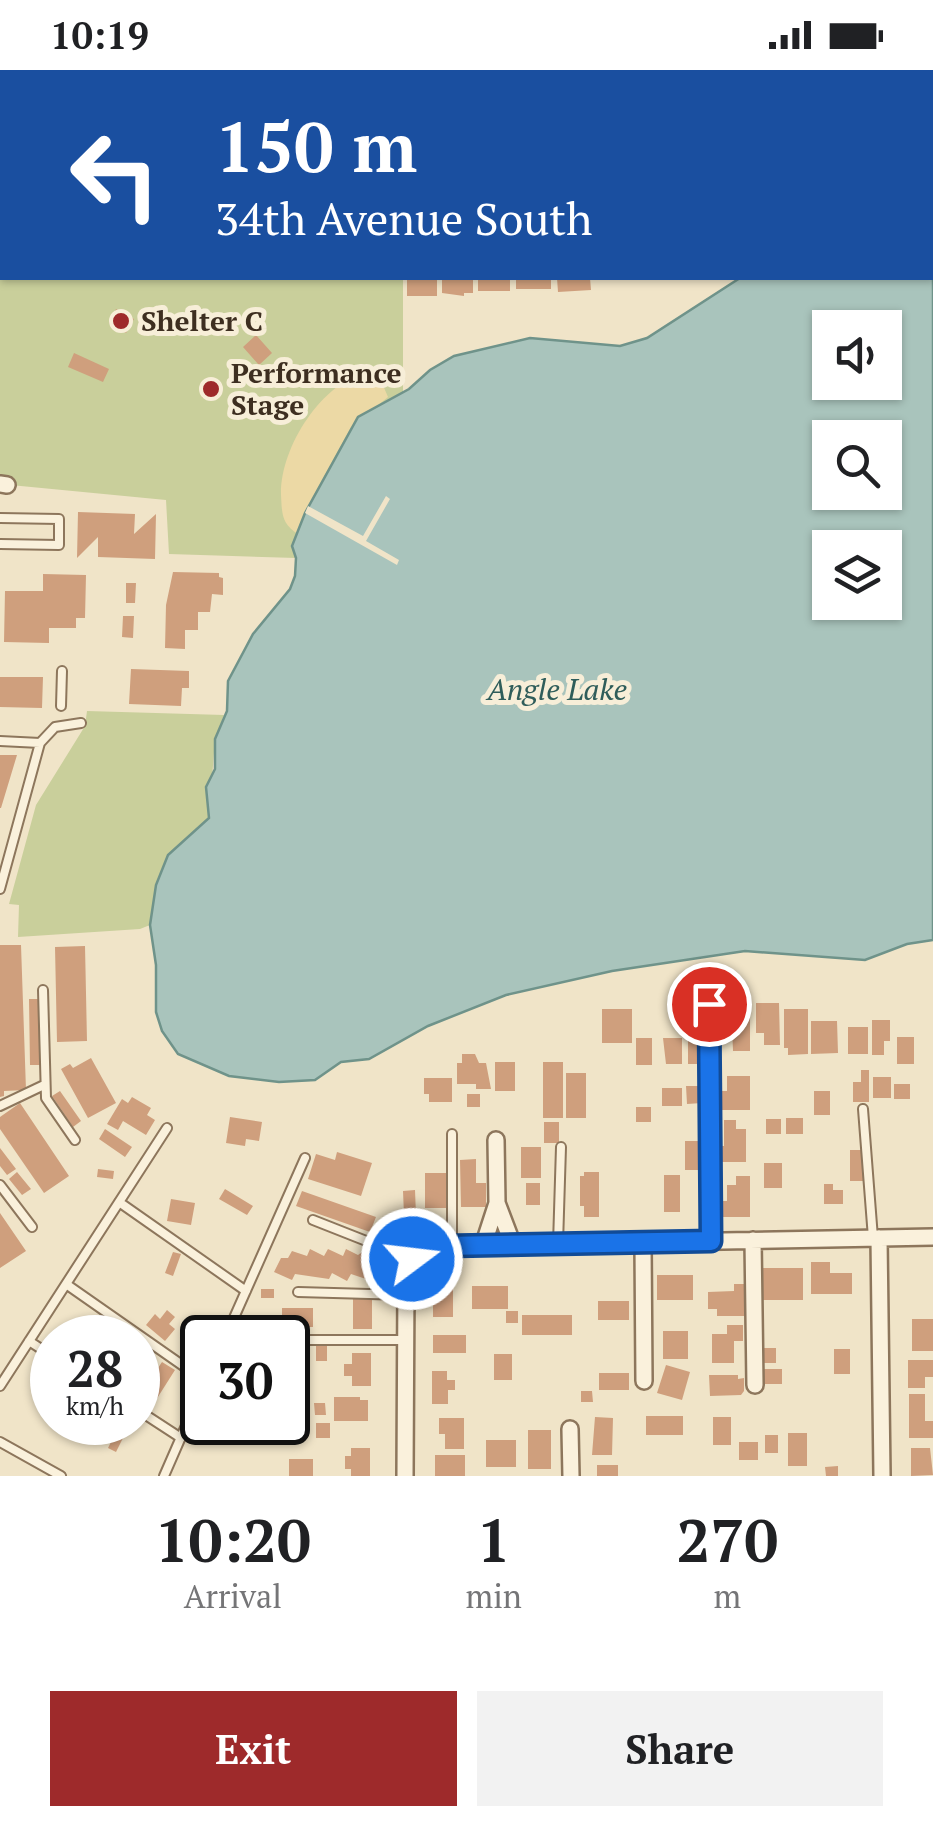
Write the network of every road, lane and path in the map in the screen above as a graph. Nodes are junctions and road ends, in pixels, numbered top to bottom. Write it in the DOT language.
graph roads {
  1 [pos="0,518"];
  2 [pos="0,544"];
  3 [pos="62,670"];
  4 [pos="61,706"];
  5 [pos="82,723"];
  6 [pos="0,741"];
  7 [pos="40,743"];
  8 [pos="0,890"];
  9 [pos="43,990"];
  10 [pos="709,1004"];
  11 [pos="44,1085"];
  12 [pos="0,1106"];
  13 [pos="864,1109"];
  14 [pos="166,1128"];
  15 [pos="452,1134"];
  16 [pos="75,1140"];
  17 [pos="496,1140"];
  18 [pos="561,1147"];
  19 [pos="305,1158"];
  20 [pos="0,1185"];
  21 [pos="119,1202"];
  22 [pos="497,1204"];
  23 [pos="313,1220"];
  24 [pos="32,1227"];
  25 [pos="933,1237"];
  26 [pos="876,1238"];
  27 [pos="752,1240"];
  28 [pos="711,1241"];
  29 [pos="642,1243"];
  30 [pos="558,1244"];
  31 [pos="513,1245"];
  32 [pos="452,1246"];
  33 [pos="483,1246"];
  34 [pos="412,1259"];
  35 [pos="66,1284"];
  36 [pos="246,1291"];
  37 [pos="298,1292"];
  38 [pos="406,1295"];
  39 [pos="236,1315"];
  40 [pos="310,1340"];
  41 [pos="406,1340"];
  42 [pos="29,1341"];
  43 [pos="180,1364"];
  44 [pos="644,1380"];
  45 [pos="755,1385"];
  46 [pos="0,1386"];
  47 [pos="570,1429"];
  48 [pos="180,1440"];
  49 [pos="0,1442"];
  50 [pos="61,1476"];
  51 [pos="164,1476"];
  52 [pos="405,1476"];
  53 [pos="571,1476"];
  54 [pos="882,1476"];
  1 -- 2 [label="lane"];
  3 -- 4 [label="lane"];
  5 -- 7 [label="lane"];
  6 -- 7 [label="lane"];
  7 -- 8 [label="lane"];
  9 -- 11 [label="lane"];
  10 -- 28 [label="street"];
  11 -- 12 [label="lane"];
  11 -- 16 [label="lane"];
  13 -- 26 [label="lane"];
  14 -- 21 [label="lane"];
  15 -- 32 [label="lane"];
  17 -- 22 [label="street"];
  18 -- 30 [label="lane"];
  19 -- 36 [label="lane"];
  20 -- 24 [label="lane"];
  21 -- 35 [label="lane"];
  21 -- 36 [label="lane"];
  22 -- 31 [label="street"];
  22 -- 33 [label="street"];
  23 -- 34 [label="lane"];
  25 -- 26 [label="street"];
  26 -- 27 [label="street"];
  26 -- 54 [label="street"];
  27 -- 28 [label="street"];
  27 -- 45 [label="street"];
  28 -- 29 [label="street"];
  29 -- 30 [label="street"];
  29 -- 44 [label="street"];
  30 -- 31 [label="street"];
  31 -- 33 [label="street"];
  32 -- 33 [label="street"];
  32 -- 34 [label="street"];
  34 -- 38 [label="street"];
  35 -- 42 [label="lane"];
  35 -- 43 [label="lane"];
  36 -- 39 [label="lane"];
  37 -- 38 [label="lane"];
  38 -- 41 [label="street"];
  40 -- 41 [label="lane"];
  41 -- 52 [label="street"];
  42 -- 46 [label="lane"];
  47 -- 53 [label="street"];
  48 -- 51 [label="lane"];
  49 -- 50 [label="lane"];
}
